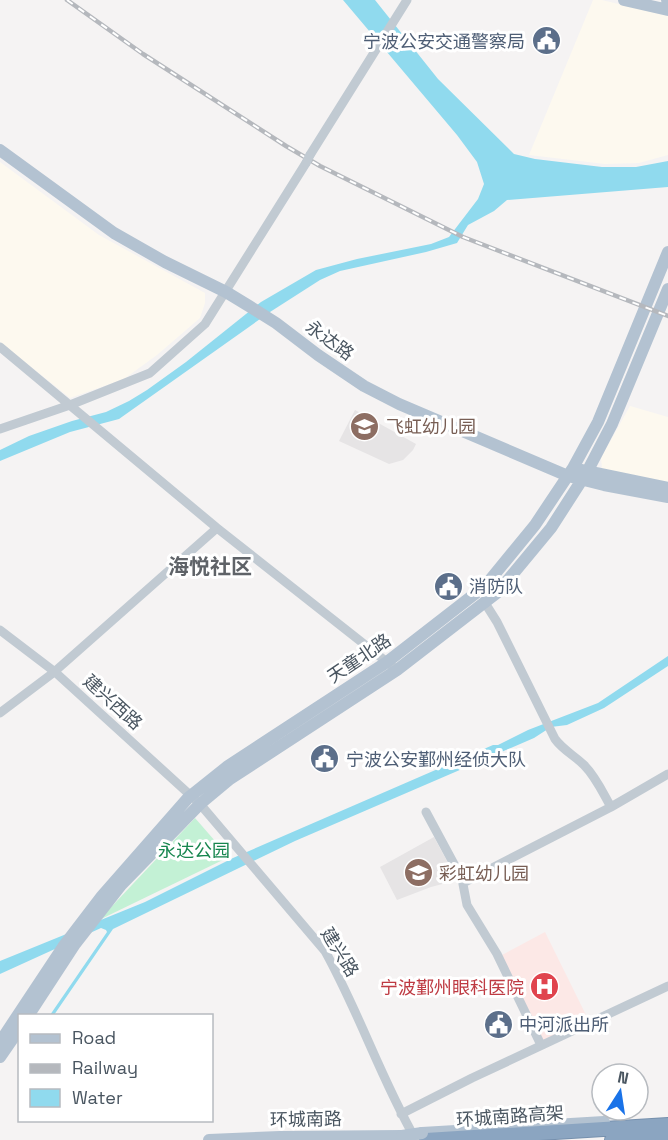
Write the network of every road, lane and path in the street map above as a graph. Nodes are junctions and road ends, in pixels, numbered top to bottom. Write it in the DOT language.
graph roads {
  1 [pos="407,0"];
  2 [pos="624,0"];
  3 [pos="668,10"];
  4 [pos="0,144"];
  5 [pos="0,150"];
  6 [pos="668,252"];
  7 [pos="228,289"];
  8 [pos="668,289"];
  9 [pos="0,347"];
  10 [pos="74,408"];
  11 [pos="0,429"];
  12 [pos="570,472"];
  13 [pos="584,476"];
  14 [pos="668,488"];
  15 [pos="668,497"];
  16 [pos="217,528"];
  17 [pos="485,603"];
  18 [pos="0,630"];
  19 [pos="392,666"];
  20 [pos="55,672"];
  21 [pos="0,712"];
  22 [pos="668,774"];
  23 [pos="196,799"];
  24 [pos="611,807"];
  25 [pos="426,812"];
  26 [pos="463,883"];
  27 [pos="69,946"];
  28 [pos="668,986"];
  29 [pos="25,1014"];
  30 [pos="29,1014"];
  31 [pos="14,1031"];
  32 [pos="0,1042"];
  33 [pos="541,1045"];
  34 [pos="0,1057"];
  35 [pos="401,1114"];
  36 [pos="668,1119"];
  37 [pos="668,1125"];
  38 [pos="668,1136"];
  39 [pos="421,1138"];
  40 [pos="210,1140"];
  41 [pos="612,1140"];
  1 -- 7 [label="street"];
  2 -- 3 [label="main road"];
  4 -- 7 [label="main road, 永达路"];
  5 -- 7 [label="main road, 永达路"];
  6 -- 12 [label="main road, 天童北路"];
  7 -- 10 [label="street"];
  7 -- 12 [label="main road, 永达路"];
  8 -- 13 [label="main road, 天童北路"];
  9 -- 10 [label="street"];
  10 -- 11 [label="street"];
  10 -- 16 [label="street"];
  12 -- 13 [label="main road, 永达路"];
  12 -- 19 [label="main road, 天童北路"];
  13 -- 14 [label="main road, 永达路"];
  13 -- 15 [label="main road, 永达路"];
  13 -- 17 [label="main road, 天童北路"];
  16 -- 19 [label="street"];
  16 -- 20 [label="street"];
  17 -- 19 [label="main road, 天童北路"];
  17 -- 24 [label="street"];
  18 -- 20 [label="street, 建兴西路"];
  19 -- 23 [label="main road, 天童北路"];
  20 -- 21 [label="street"];
  20 -- 23 [label="street, 建兴西路"];
  22 -- 24 [label="street"];
  23 -- 27 [label="main road, 天童北路"];
  23 -- 27 [label="main road, 天童北路"];
  23 -- 35 [label="street, 建兴路"];
  24 -- 26 [label="street"];
  25 -- 26 [label="street"];
  26 -- 33 [label="street"];
  27 -- 29 [label="main road, 天童北路"];
  27 -- 30 [label="main road, 天童北路"];
  28 -- 33 [label="street"];
  31 -- 32 [label="main road, 天童北路"];
  31 -- 34 [label="main road, 天童北路"];
  33 -- 35 [label="street"];
  35 -- 39 [label="street, 建兴路"];
  36 -- 39 [label="main road"];
  37 -- 39 [label="highway, 环城南路高架"];
  38 -- 41 [label="highway"];
  39 -- 40 [label="main road, 环城南路, bridge"];
}
